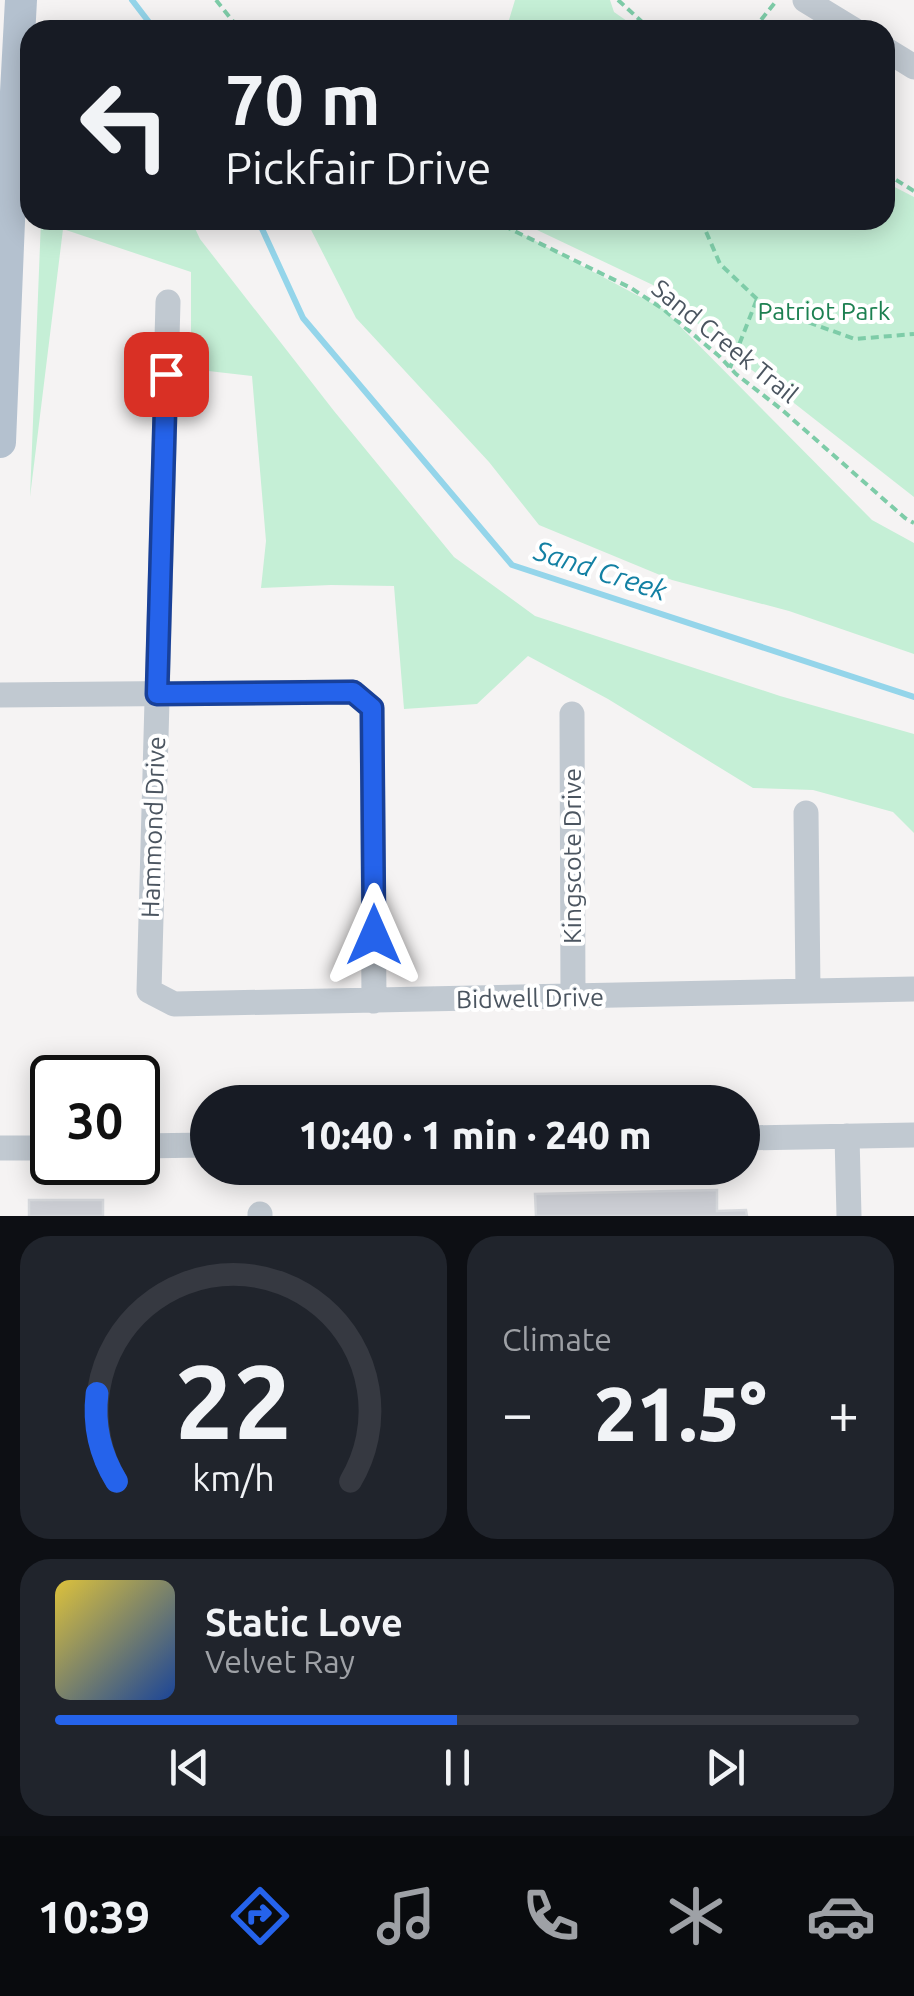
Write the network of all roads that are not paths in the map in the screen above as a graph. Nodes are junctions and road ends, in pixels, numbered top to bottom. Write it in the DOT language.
graph roads {
  1 [pos="805,0"];
  2 [pos="13,13"];
  3 [pos="838,20"];
  4 [pos="4,221"];
  5 [pos="168,302"];
  6 [pos="0,442"];
  7 [pos="157,694"];
  8 [pos="0,695"];
  9 [pos="572,714"];
  10 [pos="806,814"];
  11 [pos="914,989"];
  12 [pos="808,990"];
  13 [pos="149,991"];
  14 [pos="573,997"];
  15 [pos="374,1001"];
  16 [pos="914,1135"];
  17 [pos="848,1136"];
  18 [pos="760,1138"];
  19 [pos="160,1146"];
  20 [pos="190,1146"];
  21 [pos="0,1148"];
  22 [pos="30,1148"];
  23 [pos="849,1216"];
  1 -- 3 [label="street"];
  2 -- 4 [label="main road"];
  4 -- 6 [label="main road"];
  5 -- 7 [label="street, Hammond Drive"];
  7 -- 8 [label="street"];
  7 -- 13 [label="street, Hammond Drive"];
  7 -- 15 [label="street"];
  9 -- 14 [label="street, Kingscote Drive"];
  10 -- 12 [label="street"];
  11 -- 12 [label="street, Bidwell Drive"];
  12 -- 14 [label="street, Bidwell Drive"];
  13 -- 15 [label="street, Bidwell Drive"];
  14 -- 15 [label="street, Bidwell Drive"];
  16 -- 17 [label="street"];
  17 -- 18 [label="street"];
  17 -- 23 [label="street"];
  19 -- 20 [label="street"];
  21 -- 22 [label="street"];
}
